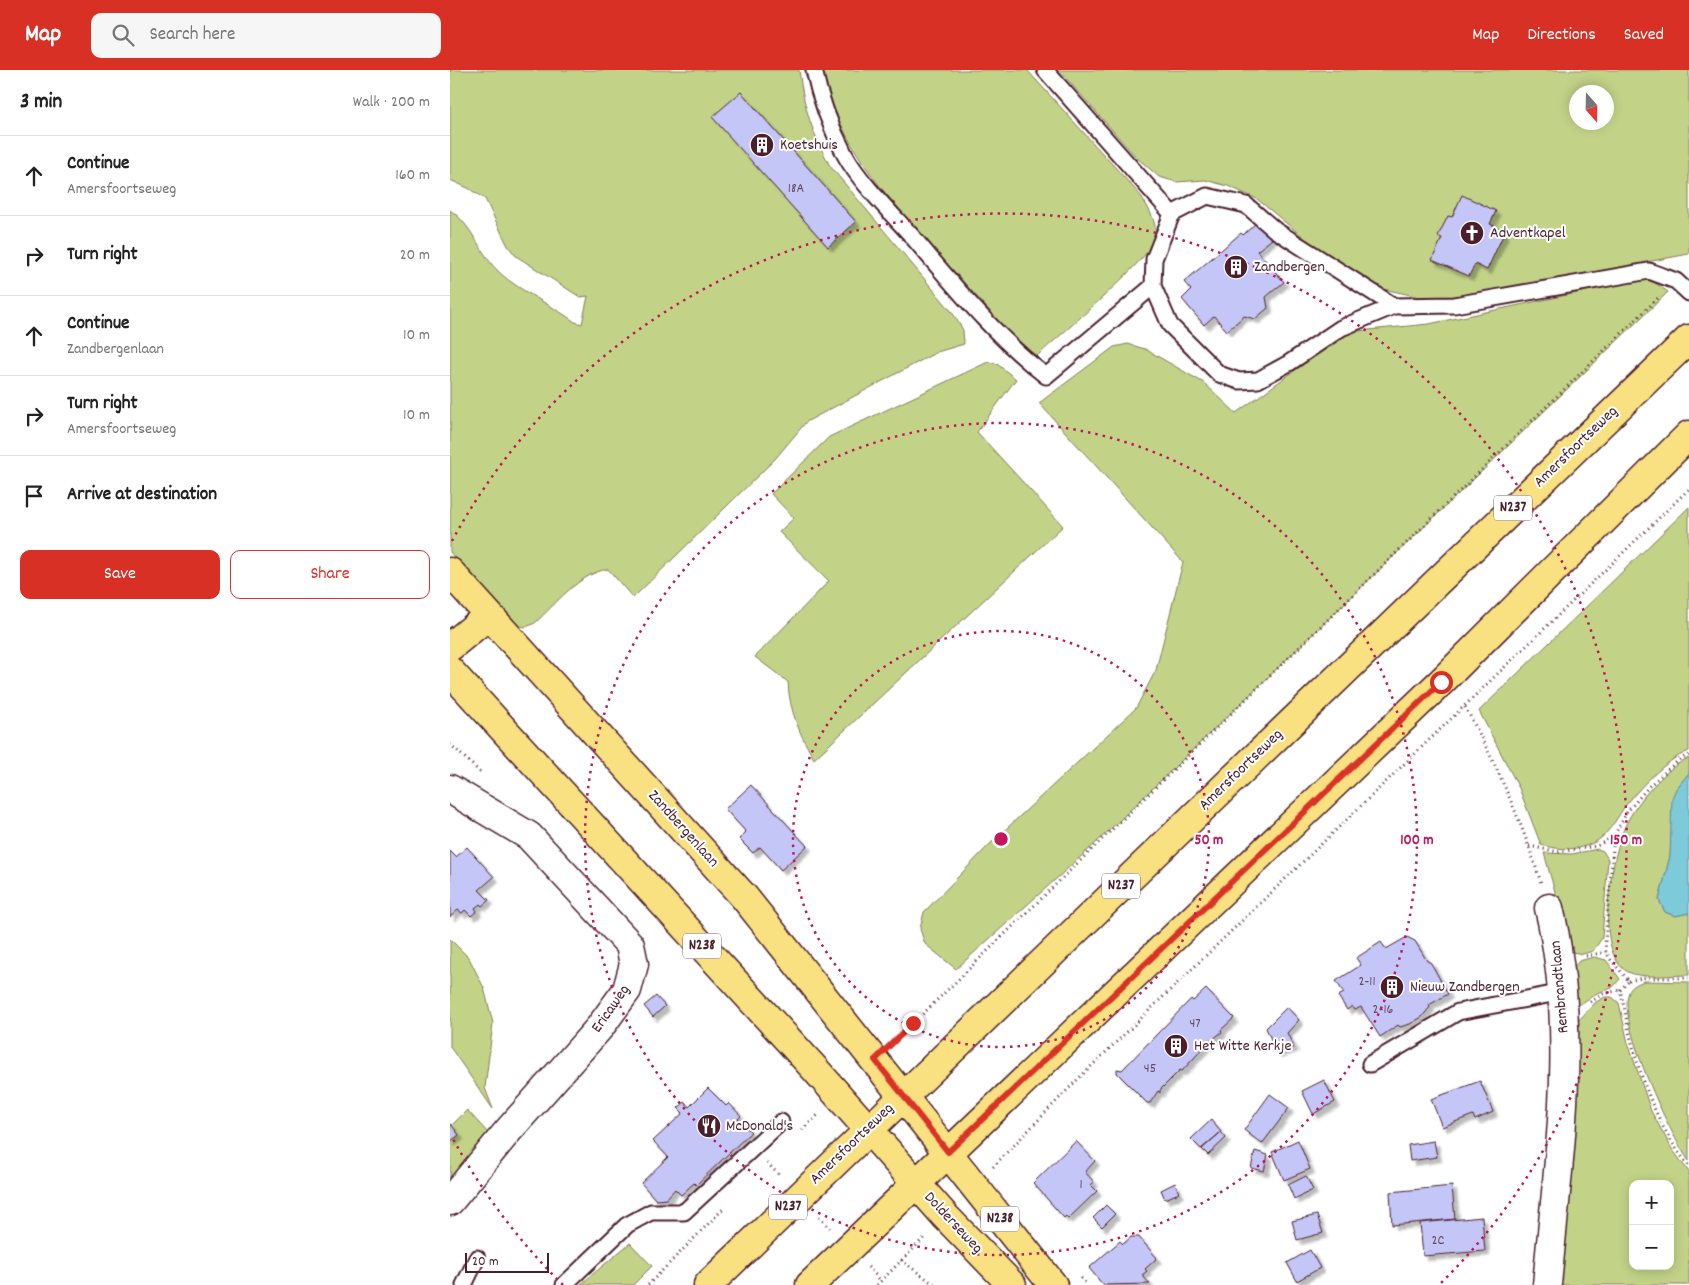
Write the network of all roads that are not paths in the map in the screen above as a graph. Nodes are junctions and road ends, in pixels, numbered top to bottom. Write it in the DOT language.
graph roads {
  1 [pos="814,70"];
  2 [pos="1044,70"];
  3 [pos="1172,214"];
  4 [pos="1153,286"];
  5 [pos="1689,293"];
  6 [pos="1394,306"];
  7 [pos="1689,339"];
  8 [pos="1689,435"];
  9 [pos="450,572"];
  10 [pos="489,615"];
  11 [pos="450,647"];
  12 [pos="450,671"];
  13 [pos="450,789"];
  14 [pos="1549,908"];
  15 [pos="1563,992"];
  16 [pos="1370,1064"];
  17 [pos="903,1095"];
  18 [pos="781,1122"];
  19 [pos="868,1129"];
  20 [pos="948,1152"];
  21 [pos="915,1183"];
  22 [pos="450,1201"];
  23 [pos="477,1258"];
  24 [pos="464,1285"];
  25 [pos="564,1285"];
  26 [pos="708,1285"];
  27 [pos="810,1285"];
  28 [pos="1012,1285"];
  29 [pos="1053,1285"];
  30 [pos="1547,1285"];
  1 -- 4 [label="lane"];
  2 -- 3 [label="lane"];
  3 -- 4 [label="lane"];
  3 -- 6 [label="lane"];
  4 -- 6 [label="lane"];
  5 -- 6 [label="lane"];
  7 -- 17 [label="main road, Amersfoortseweg / N237"];
  8 -- 20 [label="main road"];
  9 -- 10 [label="main road, Zandbergenlaan / N238"];
  10 -- 11 [label="main road"];
  10 -- 17 [label="main road, Zandbergenlaan / N238"];
  12 -- 19 [label="main road, N238"];
  13 -- 22 [label="street, Ericaweg"];
  14 -- 15 [label="street, Rembrandtlaan"];
  15 -- 16 [label="lane"];
  15 -- 30 [label="street, Rembrandtlaan"];
  17 -- 19 [label="main road, Amersfoortseweg / N237"];
  17 -- 20 [label="main road, N238"];
  18 -- 25 [label="lane"];
  19 -- 21 [label="main road, N238"];
  19 -- 26 [label="main road, Amersfoortseweg / N237"];
  20 -- 21 [label="main road"];
  20 -- 29 [label="main road, N238"];
  21 -- 27 [label="main road"];
  21 -- 28 [label="main road, Dolderseweg / N238"];
  23 -- 24 [label="lane"];
}
